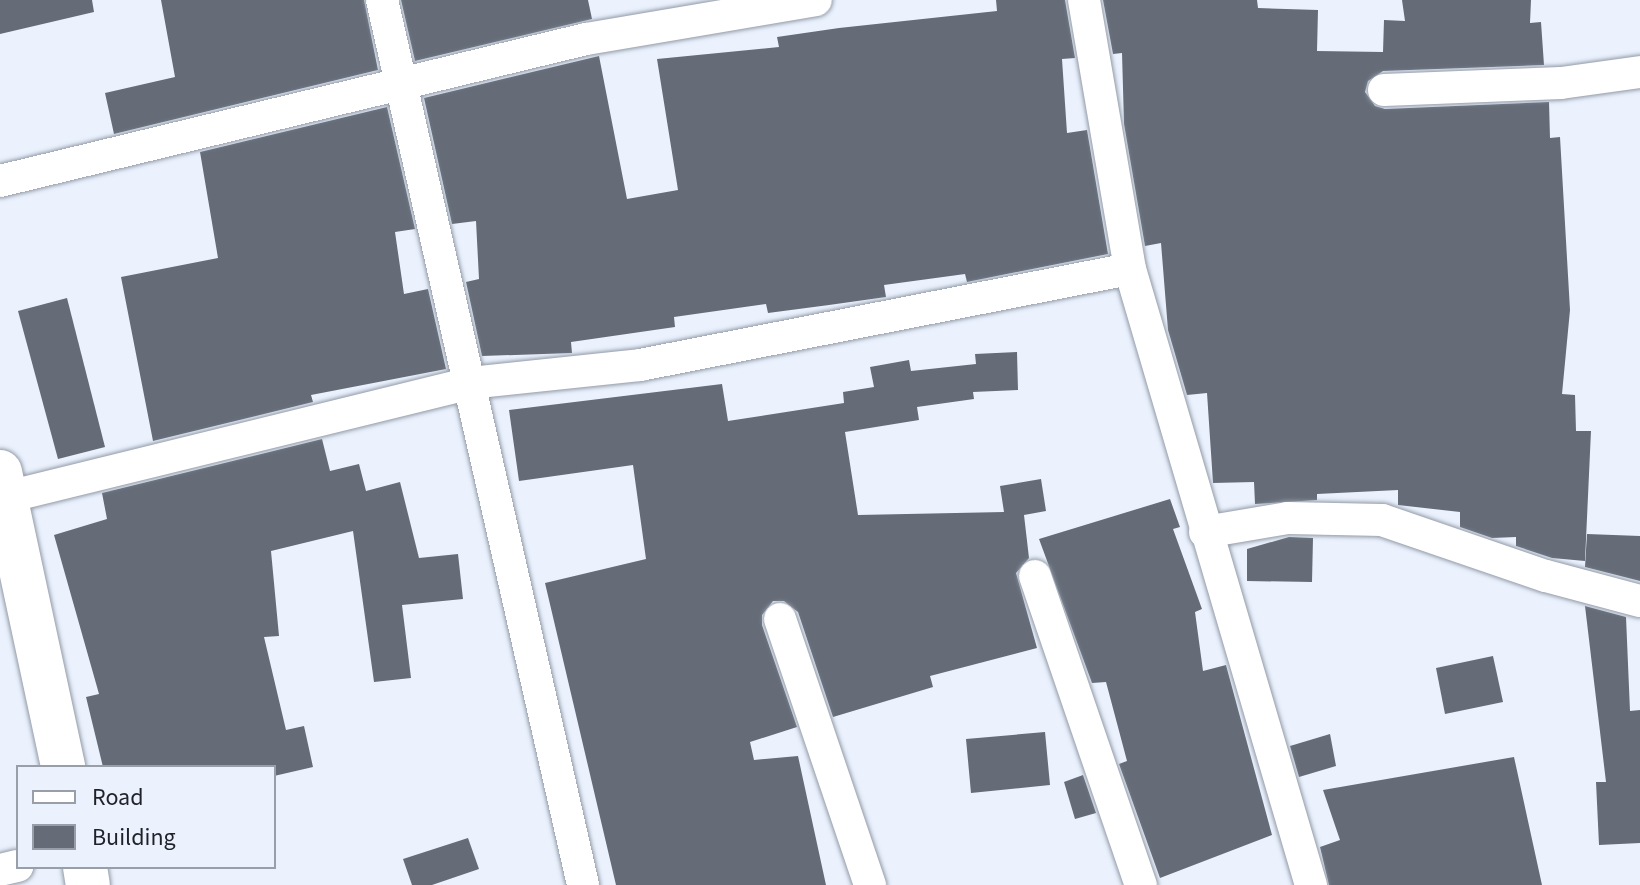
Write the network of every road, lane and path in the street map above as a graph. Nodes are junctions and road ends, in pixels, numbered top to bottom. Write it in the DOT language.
graph roads {
  1 [pos="382,0"];
  2 [pos="816,0"];
  3 [pos="1084,0"];
  4 [pos="1640,72"];
  5 [pos="401,84"];
  6 [pos="1384,90"];
  7 [pos="0,181"];
  8 [pos="1130,269"];
  9 [pos="470,383"];
  10 [pos="3,485"];
  11 [pos="1205,532"];
  12 [pos="9,550"];
  13 [pos="1035,576"];
  14 [pos="1640,601"];
  15 [pos="780,619"];
  16 [pos="63,765"];
  17 [pos="583,885"];
  18 [pos="870,885"];
  19 [pos="1141,885"];
  20 [pos="1311,885"];
  1 -- 5 [label="street"];
  2 -- 5 [label="street"];
  3 -- 8 [label="street"];
  4 -- 6 [label="street"];
  5 -- 7 [label="street"];
  5 -- 9 [label="street"];
  8 -- 9 [label="street"];
  8 -- 11 [label="street"];
  9 -- 10 [label="street"];
  9 -- 17 [label="street"];
  10 -- 12 [label="street"];
  11 -- 14 [label="street"];
  11 -- 20 [label="street"];
  12 -- 16 [label="street"];
  13 -- 19 [label="street"];
  15 -- 18 [label="street"];
}
